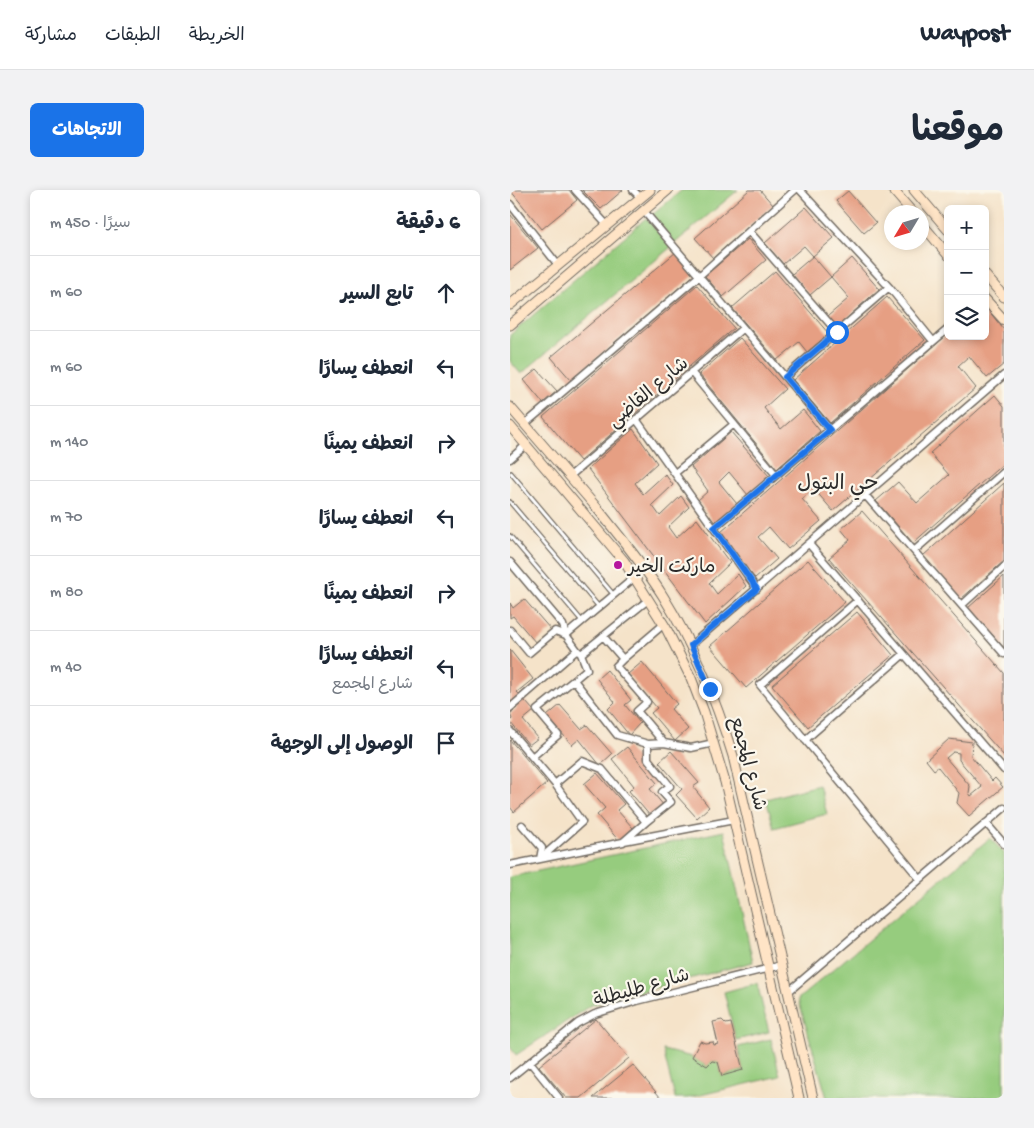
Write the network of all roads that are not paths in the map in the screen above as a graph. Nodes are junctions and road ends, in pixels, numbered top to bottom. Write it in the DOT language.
graph roads {
  1 [pos="576,190"];
  2 [pos="633,190"];
  3 [pos="650,190"];
  4 [pos="668,190"];
  5 [pos="795,190"];
  6 [pos="800,190"];
  7 [pos="893,190"];
  8 [pos="914,190"];
  9 [pos="641,198"];
  10 [pos="510,204"];
  11 [pos="906,205"];
  12 [pos="643,210"];
  13 [pos="607,225"];
  14 [pos="944,225"];
  15 [pos="750,231"];
  16 [pos="929,232"];
  17 [pos="944,250"];
  18 [pos="558,265"];
  19 [pos="699,276"];
  20 [pos="989,280"];
  21 [pos="889,287"];
  22 [pos="1004,298"];
  23 [pos="511,302"];
  24 [pos="989,303"];
  25 [pos="1004,320"];
  26 [pos="510,325"];
  27 [pos="743,328"];
  28 [pos="837,332"];
  29 [pos="944,332"];
  30 [pos="934,341"];
  31 [pos="691,372"];
  32 [pos="1004,375"];
  33 [pos="785,377"];
  34 [pos="510,407"];
  35 [pos="636,419"];
  36 [pos="525,424"];
  37 [pos="734,424"];
  38 [pos="510,426"];
  39 [pos="830,430"];
  40 [pos="526,445"];
  41 [pos="510,459"];
  42 [pos="543,465"];
  43 [pos="561,467"];
  44 [pos="1004,472"];
  45 [pos="511,473"];
  46 [pos="675,473"];
  47 [pos="776,475"];
  48 [pos="570,476"];
  49 [pos="866,496"];
  50 [pos="510,502"];
  51 [pos="714,528"];
  52 [pos="510,536"];
  53 [pos="627,544"];
  54 [pos="810,544"];
  55 [pos="914,551"];
  56 [pos="617,553"];
  57 [pos="510,562"];
  58 [pos="641,562"];
  59 [pos="1004,567"];
  60 [pos="632,574"];
  61 [pos="757,589"];
  62 [pos="614,595"];
  63 [pos="648,600"];
  64 [pos="858,600"];
  65 [pos="962,605"];
  66 [pos="599,607"];
  67 [pos="582,621"];
  68 [pos="664,625"];
  69 [pos="510,630"];
  70 [pos="566,635"];
  71 [pos="603,636"];
  72 [pos="691,645"];
  73 [pos="579,652"];
  74 [pos="904,654"];
  75 [pos="1004,654"];
  76 [pos="623,659"];
  77 [pos="574,680"];
  78 [pos="510,708"];
  79 [pos="510,731"];
  80 [pos="805,740"];
  81 [pos="714,742"];
  82 [pos="664,743"];
  83 [pos="648,744"];
  84 [pos="532,757"];
  85 [pos="1004,770"];
  86 [pos="554,784"];
  87 [pos="1004,808"];
  88 [pos="734,820"];
  89 [pos="646,822"];
  90 [pos="986,823"];
  91 [pos="522,825"];
  92 [pos="623,842"];
  93 [pos="1004,844"];
  94 [pos="540,859"];
  95 [pos="510,865"];
  96 [pos="920,879"];
  97 [pos="782,965"];
  98 [pos="768,967"];
  99 [pos="788,992"];
  100 [pos="530,1062"];
  101 [pos="510,1078"];
  102 [pos="559,1098"];
  103 [pos="799,1098"];
  104 [pos="813,1098"];
  1 -- 13 [label="street"];
  2 -- 9 [label="street"];
  3 -- 9 [label="street"];
  4 -- 12 [label="street"];
  5 -- 15 [label="street"];
  6 -- 21 [label="street"];
  7 -- 11 [label="street"];
  8 -- 14 [label="street"];
  9 -- 13 [label="street"];
  10 -- 18 [label="street"];
  12 -- 19 [label="street"];
  12 -- 26 [label="street"];
  13 -- 18 [label="street"];
  15 -- 19 [label="street"];
  15 -- 28 [label="street"];
  16 -- 17 [label="street"];
  18 -- 23 [label="street"];
  19 -- 27 [label="street"];
  19 -- 36 [label="street"];
  20 -- 22 [label="street"];
  21 -- 28 [label="street"];
  21 -- 30 [label="street"];
  24 -- 25 [label="street"];
  27 -- 31 [label="street, شارع القاضي"];
  27 -- 33 [label="street"];
  28 -- 33 [label="street"];
  29 -- 30 [label="street"];
  30 -- 39 [label="street"];
  31 -- 35 [label="street, شارع القاضي"];
  31 -- 37 [label="street"];
  32 -- 49 [label="street"];
  33 -- 39 [label="street"];
  34 -- 36 [label="street, شارع المجمع"];
  35 -- 46 [label="street"];
  35 -- 48 [label="street, شارع القاضي"];
  36 -- 43 [label="street, شارع المجمع"];
  37 -- 46 [label="street"];
  37 -- 47 [label="street"];
  38 -- 40 [label="street, شارع المجمع"];
  39 -- 47 [label="street"];
  40 -- 41 [label="street"];
  40 -- 42 [label="street, شارع المجمع"];
  42 -- 43 [label="street"];
  42 -- 56 [label="street, شارع المجمع"];
  43 -- 48 [label="street, شارع المجمع"];
  44 -- 55 [label="street"];
  45 -- 62 [label="lane"];
  46 -- 51 [label="street"];
  47 -- 51 [label="street"];
  48 -- 53 [label="street, شارع المجمع"];
  49 -- 54 [label="street"];
  49 -- 55 [label="street"];
  50 -- 66 [label="lane"];
  51 -- 61 [label="street"];
  52 -- 67 [label="lane"];
  53 -- 56 [label="street"];
  53 -- 58 [label="street, شارع المجمع"];
  54 -- 61 [label="street"];
  54 -- 64 [label="street"];
  55 -- 65 [label="street"];
  56 -- 60 [label="street, شارع المجمع"];
  57 -- 70 [label="street"];
  58 -- 60 [label="street"];
  58 -- 72 [label="street, شارع المجمع"];
  59 -- 65 [label="street"];
  60 -- 62 [label="street"];
  60 -- 63 [label="street, شارع المجمع"];
  61 -- 72 [label="street"];
  62 -- 66 [label="street"];
  63 -- 68 [label="street, شارع المجمع"];
  63 -- 71 [label="street"];
  64 -- 74 [label="street"];
  64 -- 80 [label="street"];
  65 -- 75 [label="street"];
  66 -- 67 [label="street"];
  67 -- 70 [label="street"];
  68 -- 76 [label="street"];
  68 -- 81 [label="street, شارع المجمع"];
  69 -- 70 [label="street"];
  70 -- 73 [label="street"];
  71 -- 73 [label="street"];
  71 -- 76 [label="street"];
  72 -- 97 [label="street, شارع المجمع"];
  73 -- 77 [label="street"];
  73 -- 78 [label="street"];
  74 -- 80 [label="street"];
  74 -- 85 [label="street"];
  76 -- 82 [label="street"];
  77 -- 83 [label="street"];
  77 -- 84 [label="street"];
  79 -- 84 [label="street"];
  80 -- 96 [label="street"];
  81 -- 82 [label="street"];
  81 -- 88 [label="street, شارع المجمع"];
  82 -- 83 [label="street"];
  83 -- 89 [label="street"];
  84 -- 86 [label="street"];
  86 -- 89 [label="street"];
  86 -- 94 [label="street"];
  87 -- 90 [label="street"];
  88 -- 92 [label="street"];
  88 -- 98 [label="street, شارع المجمع"];
  89 -- 92 [label="street"];
  90 -- 93 [label="street"];
  90 -- 96 [label="street"];
  91 -- 94 [label="street"];
  92 -- 94 [label="street"];
  94 -- 95 [label="street"];
  96 -- 99 [label="street"];
  97 -- 98 [label="street, شارع طليطلة"];
  97 -- 99 [label="street, شارع المجمع"];
  98 -- 100 [label="street, شارع طليطلة"];
  98 -- 103 [label="street, شارع المجمع"];
  99 -- 104 [label="street, شارع المجمع"];
  100 -- 101 [label="street, شارع طليطلة"];
  100 -- 102 [label="street"];
}
